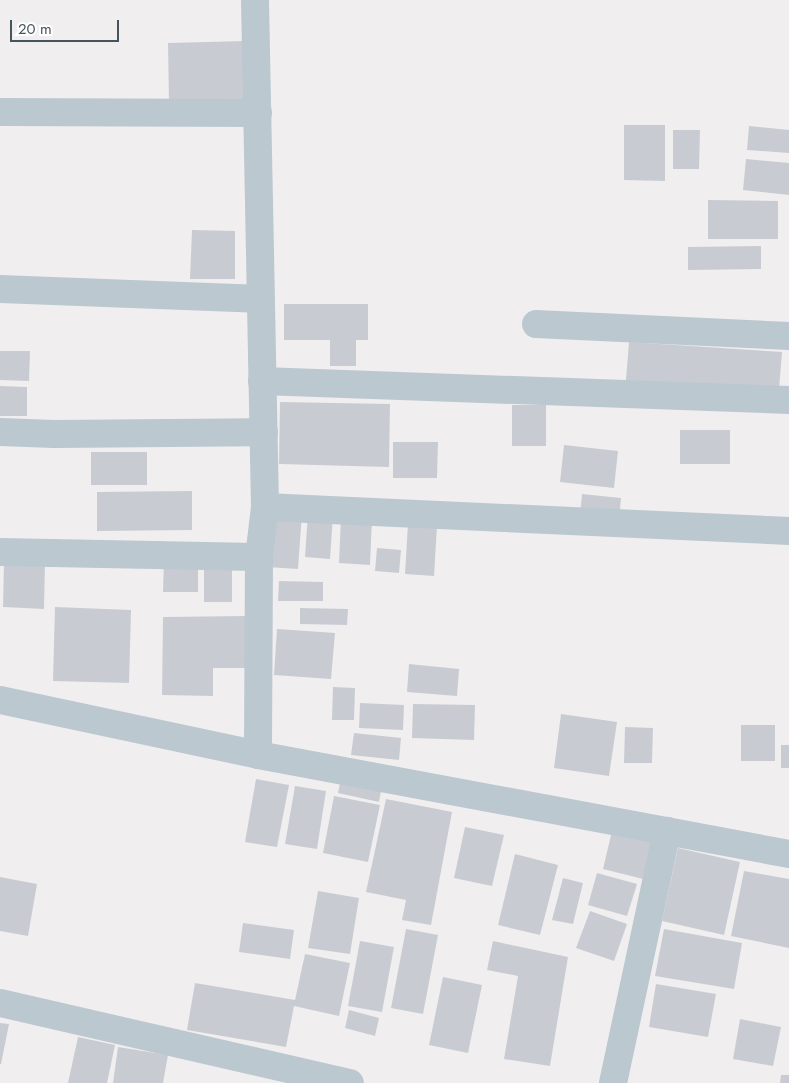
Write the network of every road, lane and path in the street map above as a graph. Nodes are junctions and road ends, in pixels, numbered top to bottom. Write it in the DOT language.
graph roads {
  1 [pos="255,0"];
  2 [pos="0,112"];
  3 [pos="258,113"];
  4 [pos="0,289"];
  5 [pos="260,299"];
  6 [pos="536,324"];
  7 [pos="789,336"];
  8 [pos="262,380"];
  9 [pos="789,400"];
  10 [pos="0,432"];
  11 [pos="264,432"];
  12 [pos="265,508"];
  13 [pos="789,531"];
  14 [pos="0,552"];
  15 [pos="259,557"];
  16 [pos="0,700"];
  17 [pos="258,755"];
  18 [pos="666,831"];
  19 [pos="789,854"];
  20 [pos="0,1003"];
  21 [pos="350,1083"];
  22 [pos="613,1083"];
  1 -- 3 [label="street"];
  2 -- 3 [label="street"];
  3 -- 5 [label="street"];
  4 -- 5 [label="street"];
  5 -- 8 [label="street"];
  6 -- 7 [label="street"];
  8 -- 9 [label="street"];
  8 -- 11 [label="street"];
  10 -- 11 [label="street"];
  11 -- 12 [label="street"];
  12 -- 13 [label="street"];
  12 -- 15 [label="street"];
  14 -- 15 [label="street"];
  15 -- 17 [label="street"];
  16 -- 17 [label="street"];
  17 -- 18 [label="street"];
  18 -- 19 [label="street"];
  18 -- 22 [label="street"];
  20 -- 21 [label="street"];
}
